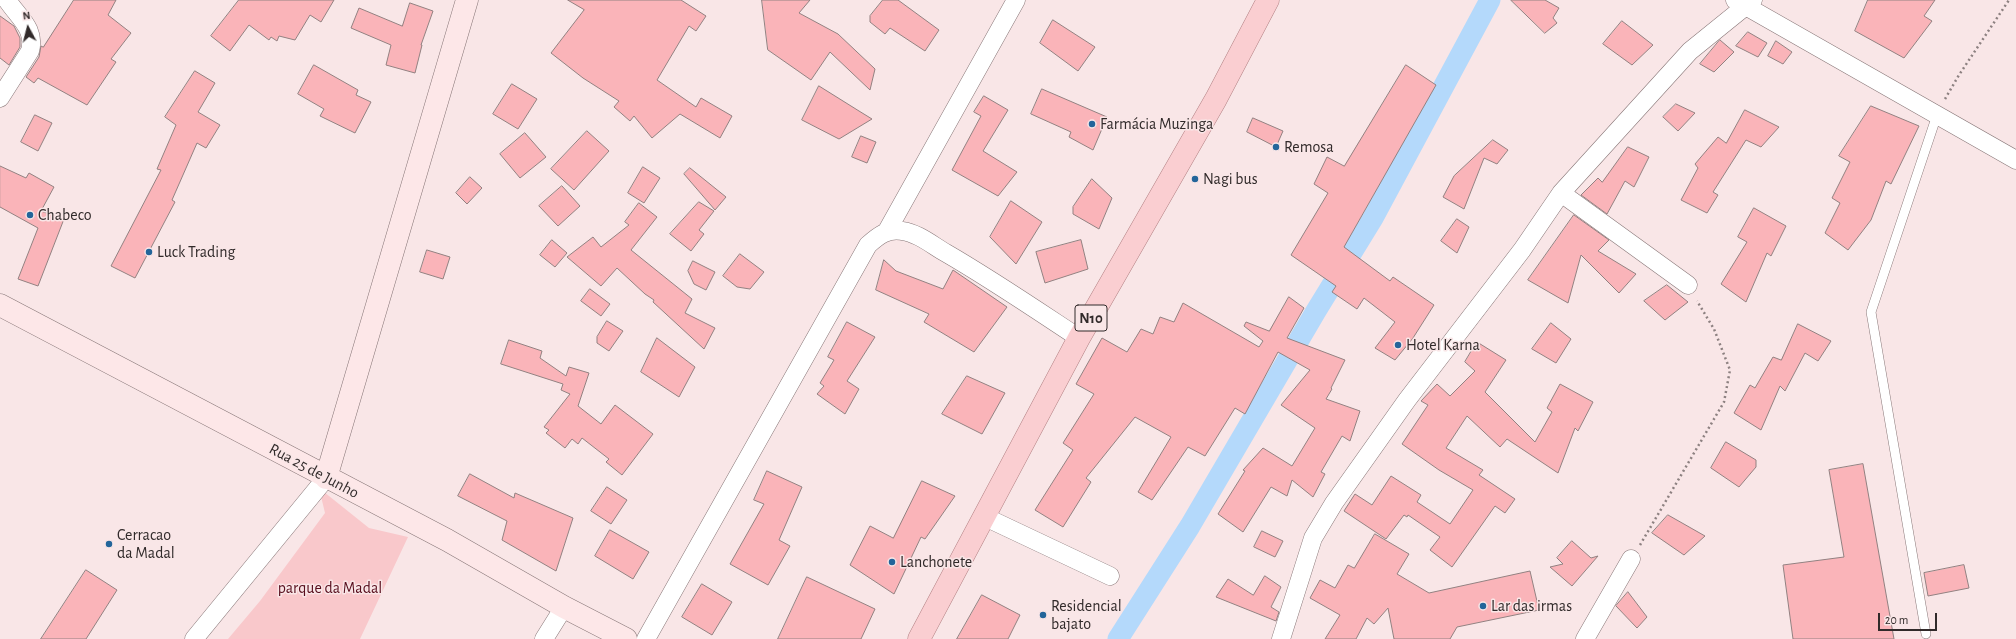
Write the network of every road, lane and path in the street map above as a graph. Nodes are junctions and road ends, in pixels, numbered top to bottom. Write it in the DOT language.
graph roads {
  1 [pos="7,0"];
  2 [pos="467,0"];
  3 [pos="1016,0"];
  4 [pos="1268,0"];
  5 [pos="2009,0"];
  6 [pos="1744,2"];
  7 [pos="0,98"];
  8 [pos="1937,115"];
  9 [pos="2016,160"];
  10 [pos="1561,193"];
  11 [pos="888,231"];
  12 [pos="1688,285"];
  13 [pos="0,305"];
  14 [pos="1079,338"];
  15 [pos="326,478"];
  16 [pos="985,517"];
  17 [pos="1631,559"];
  18 [pos="1110,576"];
  19 [pos="564,607"];
  20 [pos="1926,634"];
  21 [pos="194,639"];
  22 [pos="544,639"];
  23 [pos="626,639"];
  24 [pos="646,639"];
  25 [pos="919,639"];
  26 [pos="1281,639"];
  27 [pos="1585,639"];
  1 -- 7 [label="street"];
  2 -- 15 [label="street"];
  3 -- 11 [label="street"];
  4 -- 14 [label="main road, N10"];
  5 -- 8 [label="path"];
  6 -- 8 [label="street"];
  6 -- 10 [label="street"];
  8 -- 9 [label="street"];
  8 -- 20 [label="lane"];
  10 -- 12 [label="street"];
  10 -- 26 [label="street"];
  11 -- 14 [label="street"];
  11 -- 24 [label="street"];
  12 -- 17 [label="path"];
  13 -- 15 [label="street, Rua 25 de Junho"];
  14 -- 16 [label="main road, N10"];
  15 -- 19 [label="street, Rua 25 de Junho"];
  15 -- 21 [label="street"];
  16 -- 18 [label="street"];
  16 -- 25 [label="main road, N10"];
  17 -- 27 [label="street"];
  19 -- 22 [label="street"];
  19 -- 23 [label="street, Rua 25 de Junho"];
}
